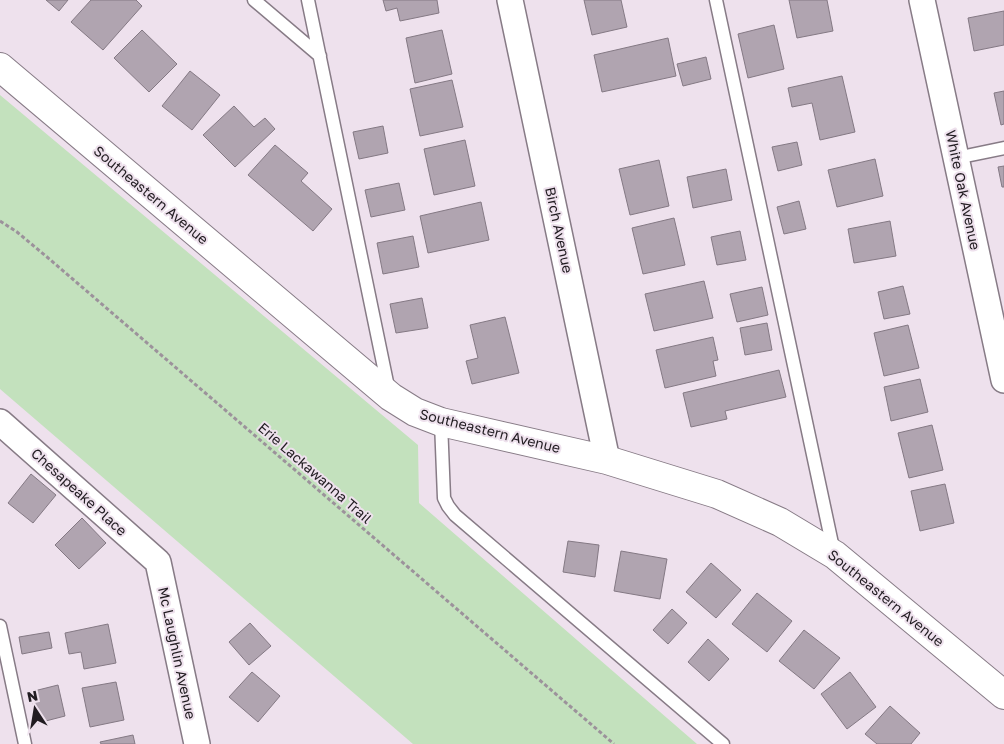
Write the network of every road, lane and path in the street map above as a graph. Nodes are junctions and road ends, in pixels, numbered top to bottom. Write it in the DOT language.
graph roads {
  1 [pos="254,0"];
  2 [pos="308,0"];
  3 [pos="510,0"];
  4 [pos="716,0"];
  5 [pos="922,0"];
  6 [pos="320,56"];
  7 [pos="0,67"];
  8 [pos="1004,148"];
  9 [pos="956,158"];
  10 [pos="0,221"];
  11 [pos="1001,350"];
  12 [pos="1004,380"];
  13 [pos="390,397"];
  14 [pos="0,422"];
  15 [pos="442,422"];
  16 [pos="607,460"];
  17 [pos="835,554"];
  18 [pos="158,562"];
  19 [pos="0,626"];
  20 [pos="1004,695"];
  21 [pos="25,744"];
  22 [pos="197,744"];
  23 [pos="614,744"];
  24 [pos="724,744"];
  1 -- 6 [label="lane"];
  2 -- 6 [label="lane"];
  3 -- 16 [label="street, Birch Avenue"];
  4 -- 17 [label="lane"];
  5 -- 9 [label="street, White Oak Avenue"];
  6 -- 13 [label="lane"];
  7 -- 13 [label="street, Southeastern Avenue"];
  8 -- 9 [label="lane"];
  9 -- 11 [label="street, White Oak Avenue"];
  10 -- 23 [label="path, Erie Lackawanna Trail"];
  11 -- 12 [label="street, White Oak Avenue"];
  13 -- 15 [label="street, Southeastern Avenue"];
  14 -- 18 [label="street, Chesapeake Place"];
  15 -- 16 [label="street, Southeastern Avenue"];
  15 -- 24 [label="lane"];
  16 -- 17 [label="street, Southeastern Avenue"];
  17 -- 20 [label="street, Southeastern Avenue"];
  18 -- 22 [label="street, Mc Laughlin Avenue"];
  19 -- 21 [label="lane"];
}
